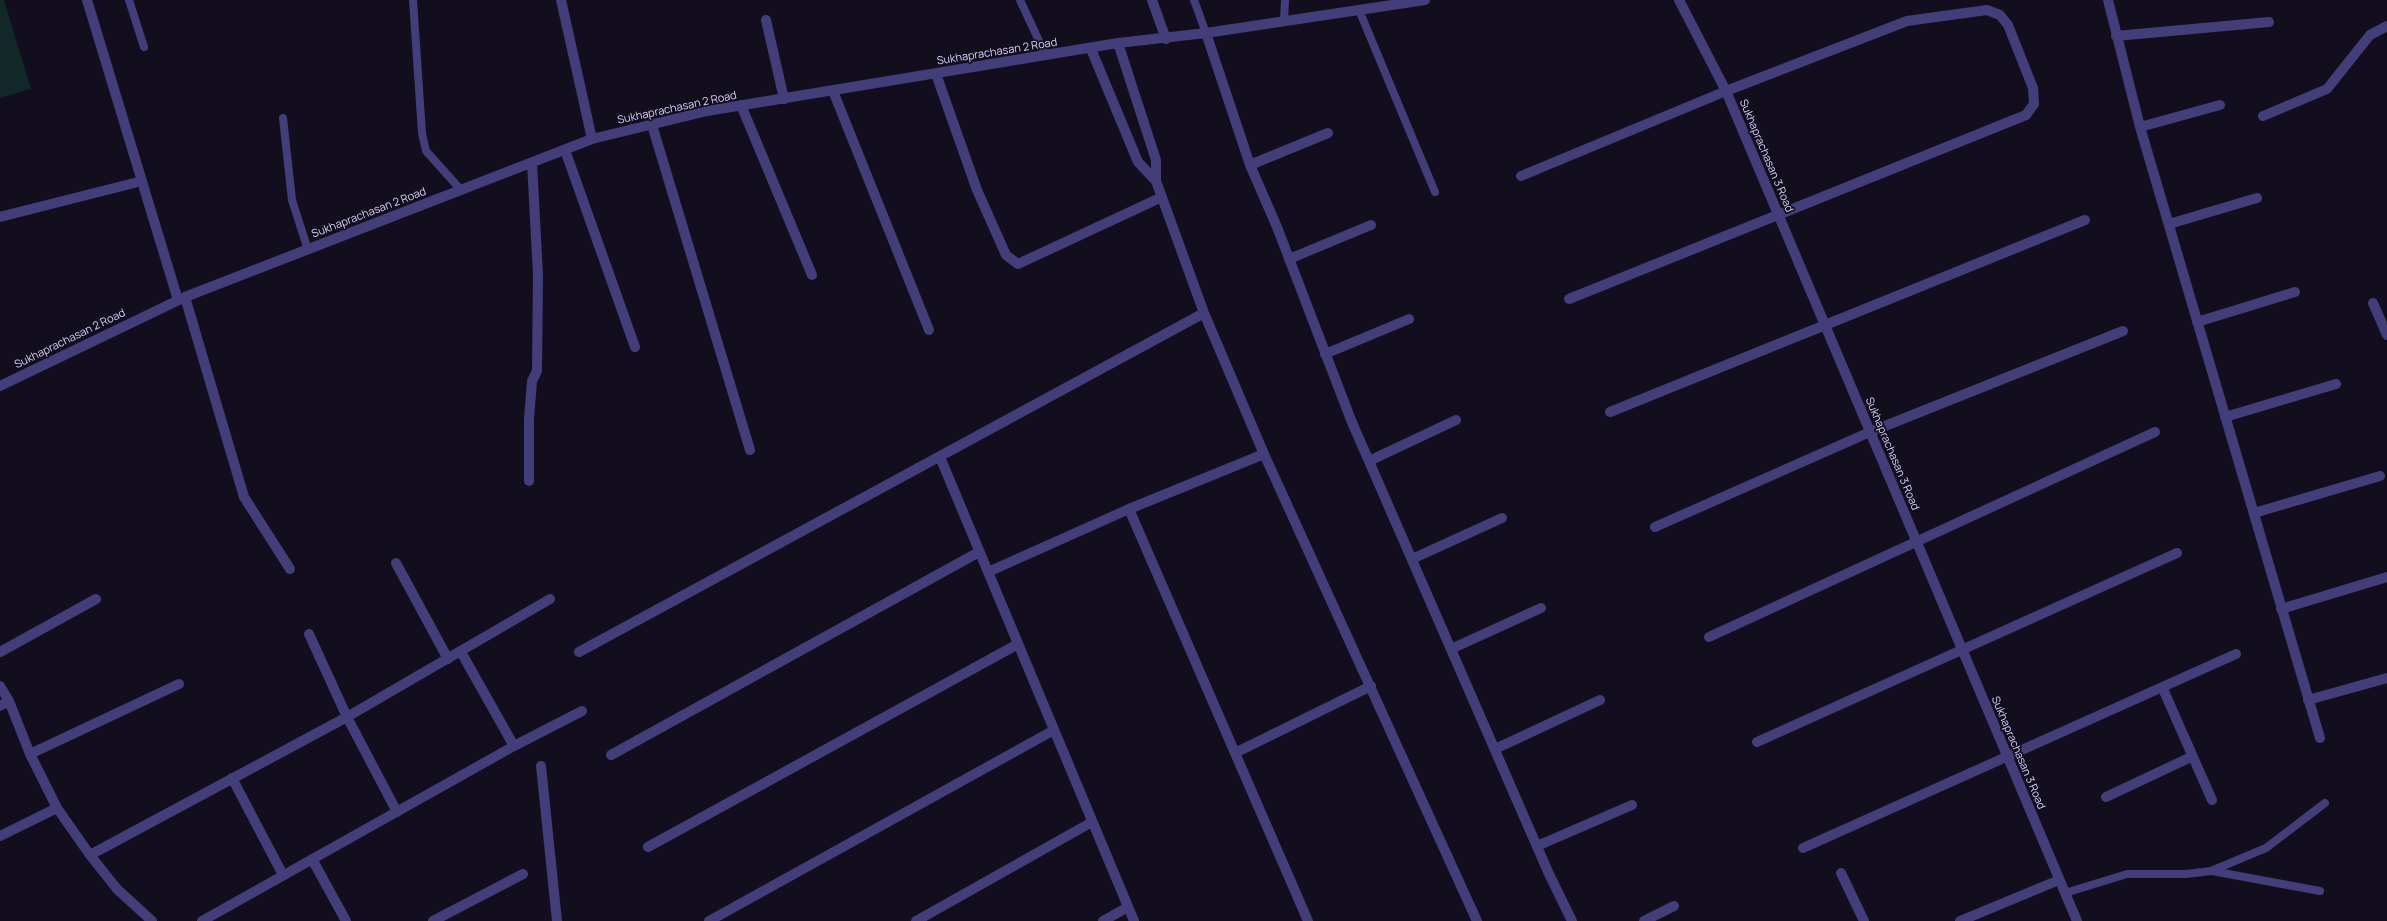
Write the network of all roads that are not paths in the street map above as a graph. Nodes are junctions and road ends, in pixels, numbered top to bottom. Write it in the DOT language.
graph roads {
  1 [pos="87,0"];
  2 [pos="130,0"];
  3 [pos="413,0"];
  4 [pos="561,0"];
  5 [pos="1020,0"];
  6 [pos="1152,0"];
  7 [pos="1194,0"];
  8 [pos="1285,0"];
  9 [pos="1425,0"];
  10 [pos="1679,0"];
  11 [pos="2108,0"];
  12 [pos="1359,10"];
  13 [pos="766,20"];
  14 [pos="1284,21"];
  15 [pos="2269,22"];
  16 [pos="2387,26"];
  17 [pos="1206,33"];
  18 [pos="2116,36"];
  19 [pos="1166,39"];
  20 [pos="1118,43"];
  21 [pos="144,47"];
  22 [pos="1091,49"];
  23 [pos="1046,56"];
  24 [pos="936,74"];
  25 [pos="833,90"];
  26 [pos="1726,91"];
  27 [pos="784,99"];
  28 [pos="2220,105"];
  29 [pos="741,106"];
  30 [pos="2263,116"];
  31 [pos="283,118"];
  32 [pos="652,125"];
  33 [pos="2140,127"];
  34 [pos="1328,133"];
  35 [pos="592,139"];
  36 [pos="565,150"];
  37 [pos="532,163"];
  38 [pos="1250,165"];
  39 [pos="1521,176"];
  40 [pos="142,181"];
  41 [pos="1156,181"];
  42 [pos="461,190"];
  43 [pos="1435,192"];
  44 [pos="1162,197"];
  45 [pos="2257,198"];
  46 [pos="1778,215"];
  47 [pos="0,217"];
  48 [pos="2085,220"];
  49 [pos="2169,224"];
  50 [pos="1370,225"];
  51 [pos="308,250"];
  52 [pos="1289,259"];
  53 [pos="812,275"];
  54 [pos="2295,292"];
  55 [pos="182,299"];
  56 [pos="1569,299"];
  57 [pos="2372,303"];
  58 [pos="1204,313"];
  59 [pos="1409,320"];
  60 [pos="2197,322"];
  61 [pos="1824,325"];
  62 [pos="929,330"];
  63 [pos="2123,330"];
  64 [pos="2387,335"];
  65 [pos="635,347"];
  66 [pos="1325,354"];
  67 [pos="2336,384"];
  68 [pos="0,386"];
  69 [pos="1610,412"];
  70 [pos="2225,417"];
  71 [pos="1456,420"];
  72 [pos="1870,432"];
  73 [pos="2155,432"];
  74 [pos="750,450"];
  75 [pos="1264,454"];
  76 [pos="940,458"];
  77 [pos="1369,461"];
  78 [pos="2380,476"];
  79 [pos="529,481"];
  80 [pos="1129,509"];
  81 [pos="2254,513"];
  82 [pos="1502,518"];
  83 [pos="1655,527"];
  84 [pos="1916,541"];
  85 [pos="979,552"];
  86 [pos="2176,553"];
  87 [pos="1412,559"];
  88 [pos="396,563"];
  89 [pos="290,569"];
  90 [pos="988,572"];
  91 [pos="2387,577"];
  92 [pos="96,599"];
  93 [pos="550,599"];
  94 [pos="1542,608"];
  95 [pos="2282,608"];
  96 [pos="309,634"];
  97 [pos="1709,637"];
  98 [pos="1018,644"];
  99 [pos="1451,649"];
  100 [pos="1962,650"];
  101 [pos="0,652"];
  102 [pos="462,652"];
  103 [pos="579,652"];
  104 [pos="2236,654"];
  105 [pos="448,660"];
  106 [pos="2387,678"];
  107 [pos="179,684"];
  108 [pos="0,686"];
  109 [pos="1371,686"];
  110 [pos="2163,689"];
  111 [pos="1600,700"];
  112 [pos="2308,700"];
  113 [pos="5,704"];
  114 [pos="582,711"];
  115 [pos="347,717"];
  116 [pos="1054,730"];
  117 [pos="2320,738"];
  118 [pos="1757,742"];
  119 [pos="514,746"];
  120 [pos="1495,749"];
  121 [pos="1235,753"];
  122 [pos="30,754"];
  123 [pos="611,755"];
  124 [pos="2007,757"];
  125 [pos="2191,757"];
  126 [pos="541,766"];
  127 [pos="232,778"];
  128 [pos="2106,797"];
  129 [pos="2212,800"];
  130 [pos="2325,803"];
  131 [pos="1632,805"];
  132 [pos="57,808"];
  133 [pos="397,812"];
  134 [pos="1092,822"];
  135 [pos="0,836"];
  136 [pos="648,846"];
  137 [pos="1537,846"];
  138 [pos="1804,848"];
  139 [pos="90,855"];
  140 [pos="312,859"];
  141 [pos="2211,871"];
  142 [pos="1841,872"];
  143 [pos="523,874"];
  144 [pos="283,875"];
  145 [pos="2060,880"];
  146 [pos="2320,891"];
  147 [pos="2065,893"];
  148 [pos="1674,906"];
  149 [pos="1128,907"];
  150 [pos="152,921"];
  151 [pos="202,921"];
  152 [pos="346,921"];
  153 [pos="433,921"];
  154 [pos="557,921"];
  155 [pos="709,921"];
  156 [pos="916,921"];
  157 [pos="1103,921"];
  158 [pos="1134,921"];
  159 [pos="1308,921"];
  160 [pos="1477,921"];
  161 [pos="1572,921"];
  162 [pos="1644,921"];
  163 [pos="1864,921"];
  164 [pos="1960,921"];
  165 [pos="2077,921"];
  1 -- 40 [label="street"];
  2 -- 21 [label="lane"];
  3 -- 42 [label="lane"];
  4 -- 35 [label="street"];
  5 -- 23 [label="lane"];
  6 -- 19 [label="street"];
  7 -- 17 [label="lane"];
  8 -- 14 [label="lane"];
  9 -- 12 [label="street, Sukhaprachasan 2 Road"];
  10 -- 26 [label="street, Sukhaprachasan 3 Road"];
  11 -- 18 [label="street"];
  12 -- 14 [label="street, Sukhaprachasan 2 Road"];
  12 -- 43 [label="lane"];
  13 -- 27 [label="street"];
  14 -- 17 [label="street, Sukhaprachasan 2 Road"];
  15 -- 18 [label="street"];
  16 -- 30 [label="street"];
  17 -- 19 [label="street, Sukhaprachasan 2 Road"];
  17 -- 38 [label="street"];
  18 -- 33 [label="street"];
  19 -- 20 [label="street, Sukhaprachasan 2 Road"];
  20 -- 22 [label="street, Sukhaprachasan 2 Road"];
  20 -- 41 [label="street"];
  22 -- 23 [label="street, Sukhaprachasan 2 Road"];
  22 -- 41 [label="street"];
  23 -- 24 [label="street, Sukhaprachasan 2 Road"];
  24 -- 25 [label="street, Sukhaprachasan 2 Road"];
  24 -- 44 [label="street"];
  25 -- 27 [label="street, Sukhaprachasan 2 Road"];
  25 -- 62 [label="street"];
  26 -- 39 [label="street"];
  26 -- 46 [label="street, Sukhaprachasan 3 Road"];
  26 -- 46 [label="street"];
  27 -- 29 [label="street, Sukhaprachasan 2 Road"];
  28 -- 33 [label="street"];
  29 -- 32 [label="street, Sukhaprachasan 2 Road"];
  29 -- 53 [label="street"];
  31 -- 51 [label="lane"];
  32 -- 35 [label="street, Sukhaprachasan 2 Road"];
  32 -- 74 [label="street"];
  33 -- 49 [label="street"];
  34 -- 38 [label="street"];
  35 -- 36 [label="street, Sukhaprachasan 2 Road"];
  36 -- 37 [label="street, Sukhaprachasan 2 Road"];
  36 -- 65 [label="street"];
  37 -- 42 [label="street, Sukhaprachasan 2 Road"];
  37 -- 79 [label="street"];
  38 -- 52 [label="street"];
  40 -- 47 [label="street"];
  40 -- 55 [label="street"];
  41 -- 44 [label="street"];
  42 -- 51 [label="street, Sukhaprachasan 2 Road"];
  44 -- 58 [label="street"];
  45 -- 49 [label="street"];
  46 -- 56 [label="street"];
  46 -- 61 [label="street, Sukhaprachasan 3 Road"];
  48 -- 61 [label="street"];
  49 -- 60 [label="street"];
  50 -- 52 [label="street"];
  51 -- 55 [label="street, Sukhaprachasan 2 Road"];
  52 -- 66 [label="street"];
  54 -- 60 [label="street"];
  55 -- 68 [label="street, Sukhaprachasan 2 Road"];
  55 -- 89 [label="street"];
  57 -- 64 [label="street"];
  58 -- 75 [label="street"];
  58 -- 76 [label="street"];
  59 -- 66 [label="street"];
  60 -- 70 [label="street"];
  61 -- 69 [label="street"];
  61 -- 72 [label="street, Sukhaprachasan 3 Road"];
  63 -- 72 [label="street"];
  66 -- 77 [label="street"];
  67 -- 70 [label="street"];
  70 -- 81 [label="street"];
  71 -- 77 [label="street"];
  72 -- 83 [label="street"];
  72 -- 84 [label="street, Sukhaprachasan 3 Road"];
  73 -- 84 [label="street"];
  75 -- 80 [label="street"];
  75 -- 109 [label="street"];
  76 -- 85 [label="street"];
  76 -- 103 [label="street"];
  77 -- 87 [label="street"];
  78 -- 81 [label="street"];
  80 -- 90 [label="street"];
  80 -- 121 [label="street"];
  81 -- 95 [label="street"];
  82 -- 87 [label="street"];
  84 -- 97 [label="street"];
  84 -- 100 [label="street, Sukhaprachasan 3 Road"];
  85 -- 90 [label="street"];
  85 -- 123 [label="street"];
  86 -- 100 [label="street"];
  87 -- 99 [label="street"];
  88 -- 105 [label="street"];
  90 -- 98 [label="street"];
  91 -- 95 [label="street"];
  92 -- 101 [label="street"];
  93 -- 102 [label="street"];
  94 -- 99 [label="street"];
  95 -- 112 [label="street"];
  96 -- 115 [label="street"];
  98 -- 116 [label="street"];
  98 -- 136 [label="street"];
  99 -- 120 [label="street"];
  100 -- 118 [label="street"];
  100 -- 124 [label="street, Sukhaprachasan 3 Road"];
  102 -- 105 [label="street"];
  102 -- 119 [label="street"];
  104 -- 110 [label="street"];
  105 -- 115 [label="street"];
  106 -- 112 [label="street"];
  107 -- 122 [label="street"];
  108 -- 113 [label="street"];
  109 -- 121 [label="street"];
  109 -- 160 [label="street"];
  110 -- 124 [label="street"];
  110 -- 125 [label="street"];
  111 -- 120 [label="street"];
  112 -- 117 [label="street"];
  113 -- 122 [label="street"];
  114 -- 119 [label="street"];
  115 -- 127 [label="street"];
  115 -- 133 [label="street"];
  116 -- 134 [label="street"];
  116 -- 155 [label="street"];
  119 -- 133 [label="street"];
  120 -- 137 [label="street"];
  121 -- 159 [label="street"];
  122 -- 132 [label="street"];
  124 -- 138 [label="street"];
  124 -- 145 [label="street, Sukhaprachasan 3 Road"];
  125 -- 128 [label="street"];
  125 -- 129 [label="street"];
  126 -- 154 [label="street"];
  127 -- 139 [label="street"];
  127 -- 144 [label="street"];
  130 -- 141 [label="lane"];
  131 -- 137 [label="street"];
  132 -- 135 [label="street"];
  132 -- 139 [label="street"];
  133 -- 140 [label="street"];
  134 -- 149 [label="street"];
  134 -- 156 [label="street"];
  137 -- 161 [label="street"];
  139 -- 150 [label="street"];
  140 -- 144 [label="street"];
  140 -- 152 [label="street"];
  141 -- 146 [label="lane"];
  141 -- 147 [label="lane"];
  142 -- 163 [label="street"];
  143 -- 153 [label="street"];
  144 -- 151 [label="street"];
  145 -- 147 [label="street, Sukhaprachasan 3 Road"];
  145 -- 164 [label="street"];
  147 -- 165 [label="street, Sukhaprachasan 3 Road"];
  148 -- 162 [label="street"];
  149 -- 157 [label="street"];
  149 -- 158 [label="street"];
}
